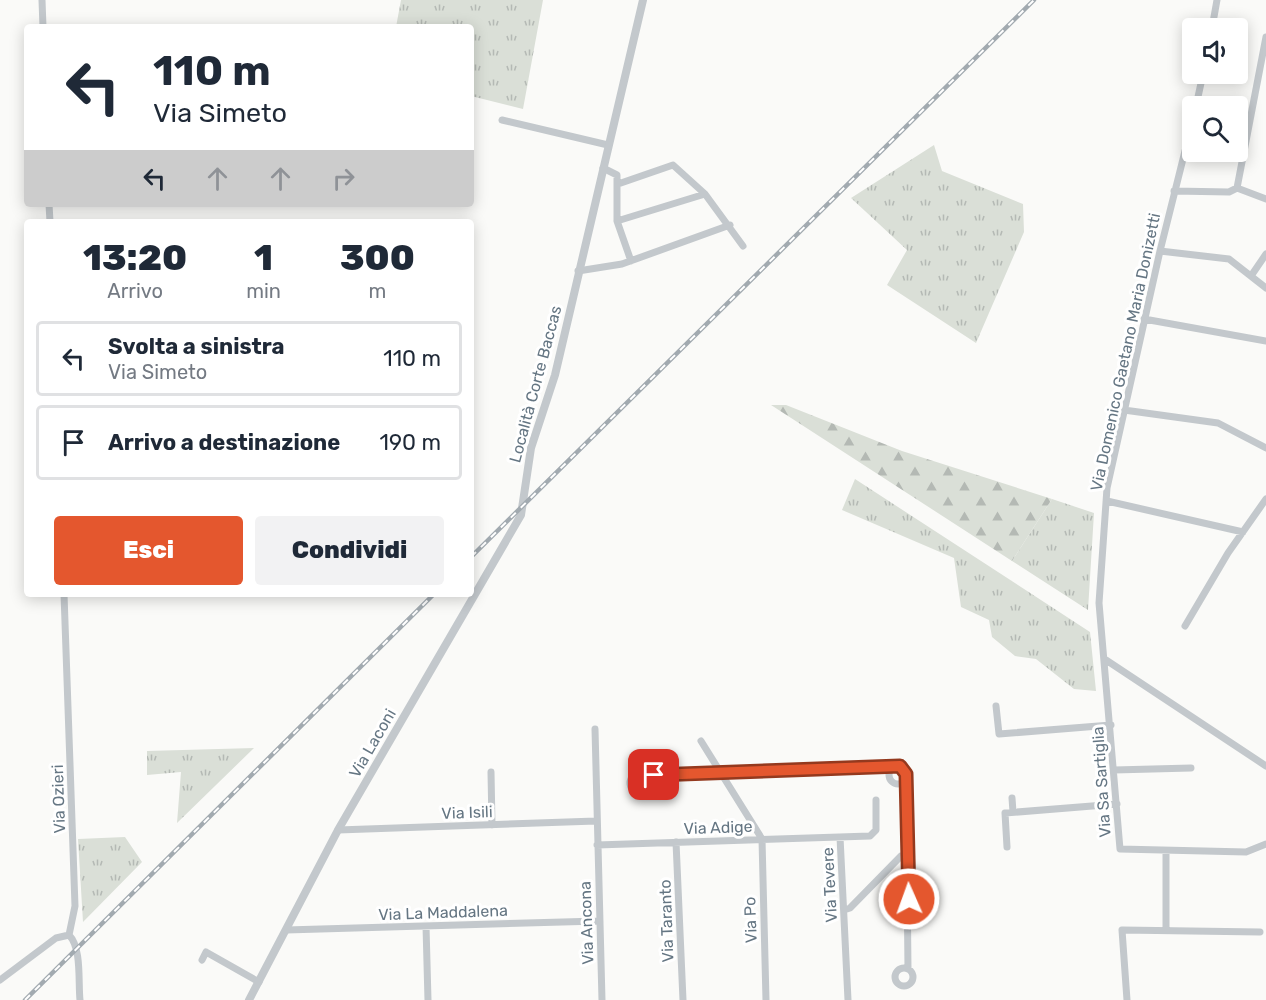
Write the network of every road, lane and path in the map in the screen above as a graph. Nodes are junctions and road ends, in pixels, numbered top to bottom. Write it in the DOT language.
graph roads {
  1 [pos="42,0"];
  2 [pos="643,0"];
  3 [pos="1217,0"];
  4 [pos="1214,18"];
  5 [pos="43,24"];
  6 [pos="1266,37"];
  7 [pos="502,120"];
  8 [pos="608,145"];
  9 [pos="1182,161"];
  10 [pos="603,168"];
  11 [pos="618,184"];
  12 [pos="1237,188"];
  13 [pos="1174,191"];
  14 [pos="705,194"];
  15 [pos="1266,199"];
  16 [pos="617,221"];
  17 [pos="730,225"];
  18 [pos="743,246"];
  19 [pos="1160,251"];
  20 [pos="1266,254"];
  21 [pos="631,261"];
  22 [pos="578,271"];
  23 [pos="1251,276"];
  24 [pos="1266,288"];
  25 [pos="1144,319"];
  26 [pos="1266,341"];
  27 [pos="1124,410"];
  28 [pos="1266,448"];
  29 [pos="1266,499"];
  30 [pos="1107,501"];
  31 [pos="524,504"];
  32 [pos="1243,532"];
  33 [pos="64,597"];
  34 [pos="474,597"];
  35 [pos="474,597"];
  36 [pos="1185,626"];
  37 [pos="1106,660"];
  38 [pos="996,706"];
  39 [pos="1111,725"];
  40 [pos="595,729"];
  41 [pos="701,741"];
  42 [pos="881,766"];
  43 [pos="1266,766"];
  44 [pos="894,767"];
  45 [pos="1191,768"];
  46 [pos="1114,770"];
  47 [pos="490,772"];
  48 [pos="722,774"];
  49 [pos="889,776"];
  50 [pos="906,777"];
  51 [pos="647,779"];
  52 [pos="898,784"];
  53 [pos="907,790"];
  54 [pos="1012,798"];
  55 [pos="876,800"];
  56 [pos="1117,804"];
  57 [pos="1013,812"];
  58 [pos="596,821"];
  59 [pos="492,825"];
  60 [pos="338,830"];
  61 [pos="840,837"];
  62 [pos="762,839"];
  63 [pos="676,842"];
  64 [pos="1266,844"];
  65 [pos="597,845"];
  66 [pos="1007,848"];
  67 [pos="1166,851"];
  68 [pos="907,855"];
  69 [pos="844,910"];
  70 [pos="599,921"];
  71 [pos="426,926"];
  72 [pos="286,930"];
  73 [pos="1166,930"];
  74 [pos="1260,932"];
  75 [pos="69,935"];
  76 [pos="202,960"];
  77 [pos="908,969"];
  78 [pos="0,980"];
  79 [pos="259,982"];
  80 [pos="80,1000"];
  81 [pos="249,1000"];
  82 [pos="428,1000"];
  83 [pos="602,1000"];
  84 [pos="683,1000"];
  85 [pos="766,1000"];
  86 [pos="848,1000"];
  87 [pos="1127,1000"];
  1 -- 5 [label="street"];
  2 -- 8 [label="street, Località Corte Baccas"];
  3 -- 4 [label="street"];
  6 -- 12 [label="street"];
  7 -- 8 [label="street"];
  8 -- 10 [label="street, Località Corte Baccas"];
  9 -- 13 [label="street, Via Domenico Gaetano Maria Donizetti"];
  10 -- 11 [label="street"];
  10 -- 22 [label="street, Località Corte Baccas"];
  11 -- 14 [label="street"];
  11 -- 16 [label="street"];
  12 -- 13 [label="street"];
  12 -- 15 [label="street"];
  13 -- 19 [label="street, Via Domenico Gaetano Maria Donizetti"];
  14 -- 16 [label="street"];
  14 -- 17 [label="street"];
  16 -- 21 [label="street"];
  17 -- 18 [label="street"];
  17 -- 21 [label="street"];
  19 -- 23 [label="street"];
  19 -- 25 [label="street, Via Domenico Gaetano Maria Donizetti"];
  20 -- 23 [label="street"];
  21 -- 22 [label="street"];
  22 -- 31 [label="street, Località Corte Baccas"];
  23 -- 24 [label="street"];
  25 -- 26 [label="street"];
  25 -- 27 [label="street, Via Domenico Gaetano Maria Donizetti"];
  27 -- 28 [label="street"];
  27 -- 30 [label="street, Via Domenico Gaetano Maria Donizetti"];
  29 -- 32 [label="street"];
  30 -- 32 [label="street"];
  30 -- 37 [label="street, Via Domenico Gaetano Maria Donizetti"];
  31 -- 35 [label="street, Via Laconi"];
  32 -- 36 [label="street"];
  33 -- 75 [label="street, Via Ozieri"];
  34 -- 60 [label="street, Via Laconi"];
  37 -- 39 [label="street, Via Sa Sartiglia"];
  37 -- 43 [label="street"];
  38 -- 39 [label="street"];
  39 -- 46 [label="street, Via Sa Sartiglia"];
  40 -- 58 [label="street, Via Ancona"];
  41 -- 48 [label="street"];
  42 -- 44 [label="street"];
  42 -- 48 [label="street"];
  42 -- 49 [label="street"];
  44 -- 49 [label="street"];
  44 -- 50 [label="street"];
  45 -- 46 [label="street"];
  46 -- 56 [label="street, Via Sa Sartiglia"];
  47 -- 59 [label="street"];
  48 -- 51 [label="street"];
  48 -- 62 [label="street"];
  49 -- 52 [label="street"];
  50 -- 52 [label="street"];
  50 -- 53 [label="street"];
  52 -- 53 [label="street"];
  53 -- 68 [label="street"];
  54 -- 57 [label="street"];
  55 -- 61 [label="street, Via Tevere"];
  56 -- 57 [label="street"];
  56 -- 67 [label="street, Via Sa Sartiglia"];
  57 -- 66 [label="street"];
  58 -- 59 [label="street, Via Isili"];
  58 -- 65 [label="street, Via Ancona"];
  59 -- 60 [label="street, Via Isili"];
  60 -- 72 [label="street, Via Laconi"];
  61 -- 62 [label="street, Via Adige"];
  61 -- 69 [label="street, Via Tevere"];
  62 -- 63 [label="street, Via Adige"];
  62 -- 85 [label="street, Via Po"];
  63 -- 65 [label="street, Via Adige"];
  63 -- 84 [label="street, Via Taranto"];
  64 -- 67 [label="street"];
  65 -- 70 [label="street, Via Ancona"];
  67 -- 73 [label="street"];
  68 -- 69 [label="street"];
  68 -- 77 [label="street"];
  69 -- 86 [label="street, Via Tevere"];
  70 -- 71 [label="street, Via La Maddalena"];
  70 -- 83 [label="street, Via Ancona"];
  71 -- 72 [label="street, Via La Maddalena"];
  71 -- 82 [label="street"];
  72 -- 79 [label="street, Via Laconi"];
  73 -- 74 [label="street"];
  73 -- 87 [label="street"];
  75 -- 78 [label="street"];
  75 -- 80 [label="street, Via Ozieri"];
  76 -- 79 [label="street"];
  79 -- 81 [label="street, Via Laconi"];
}
